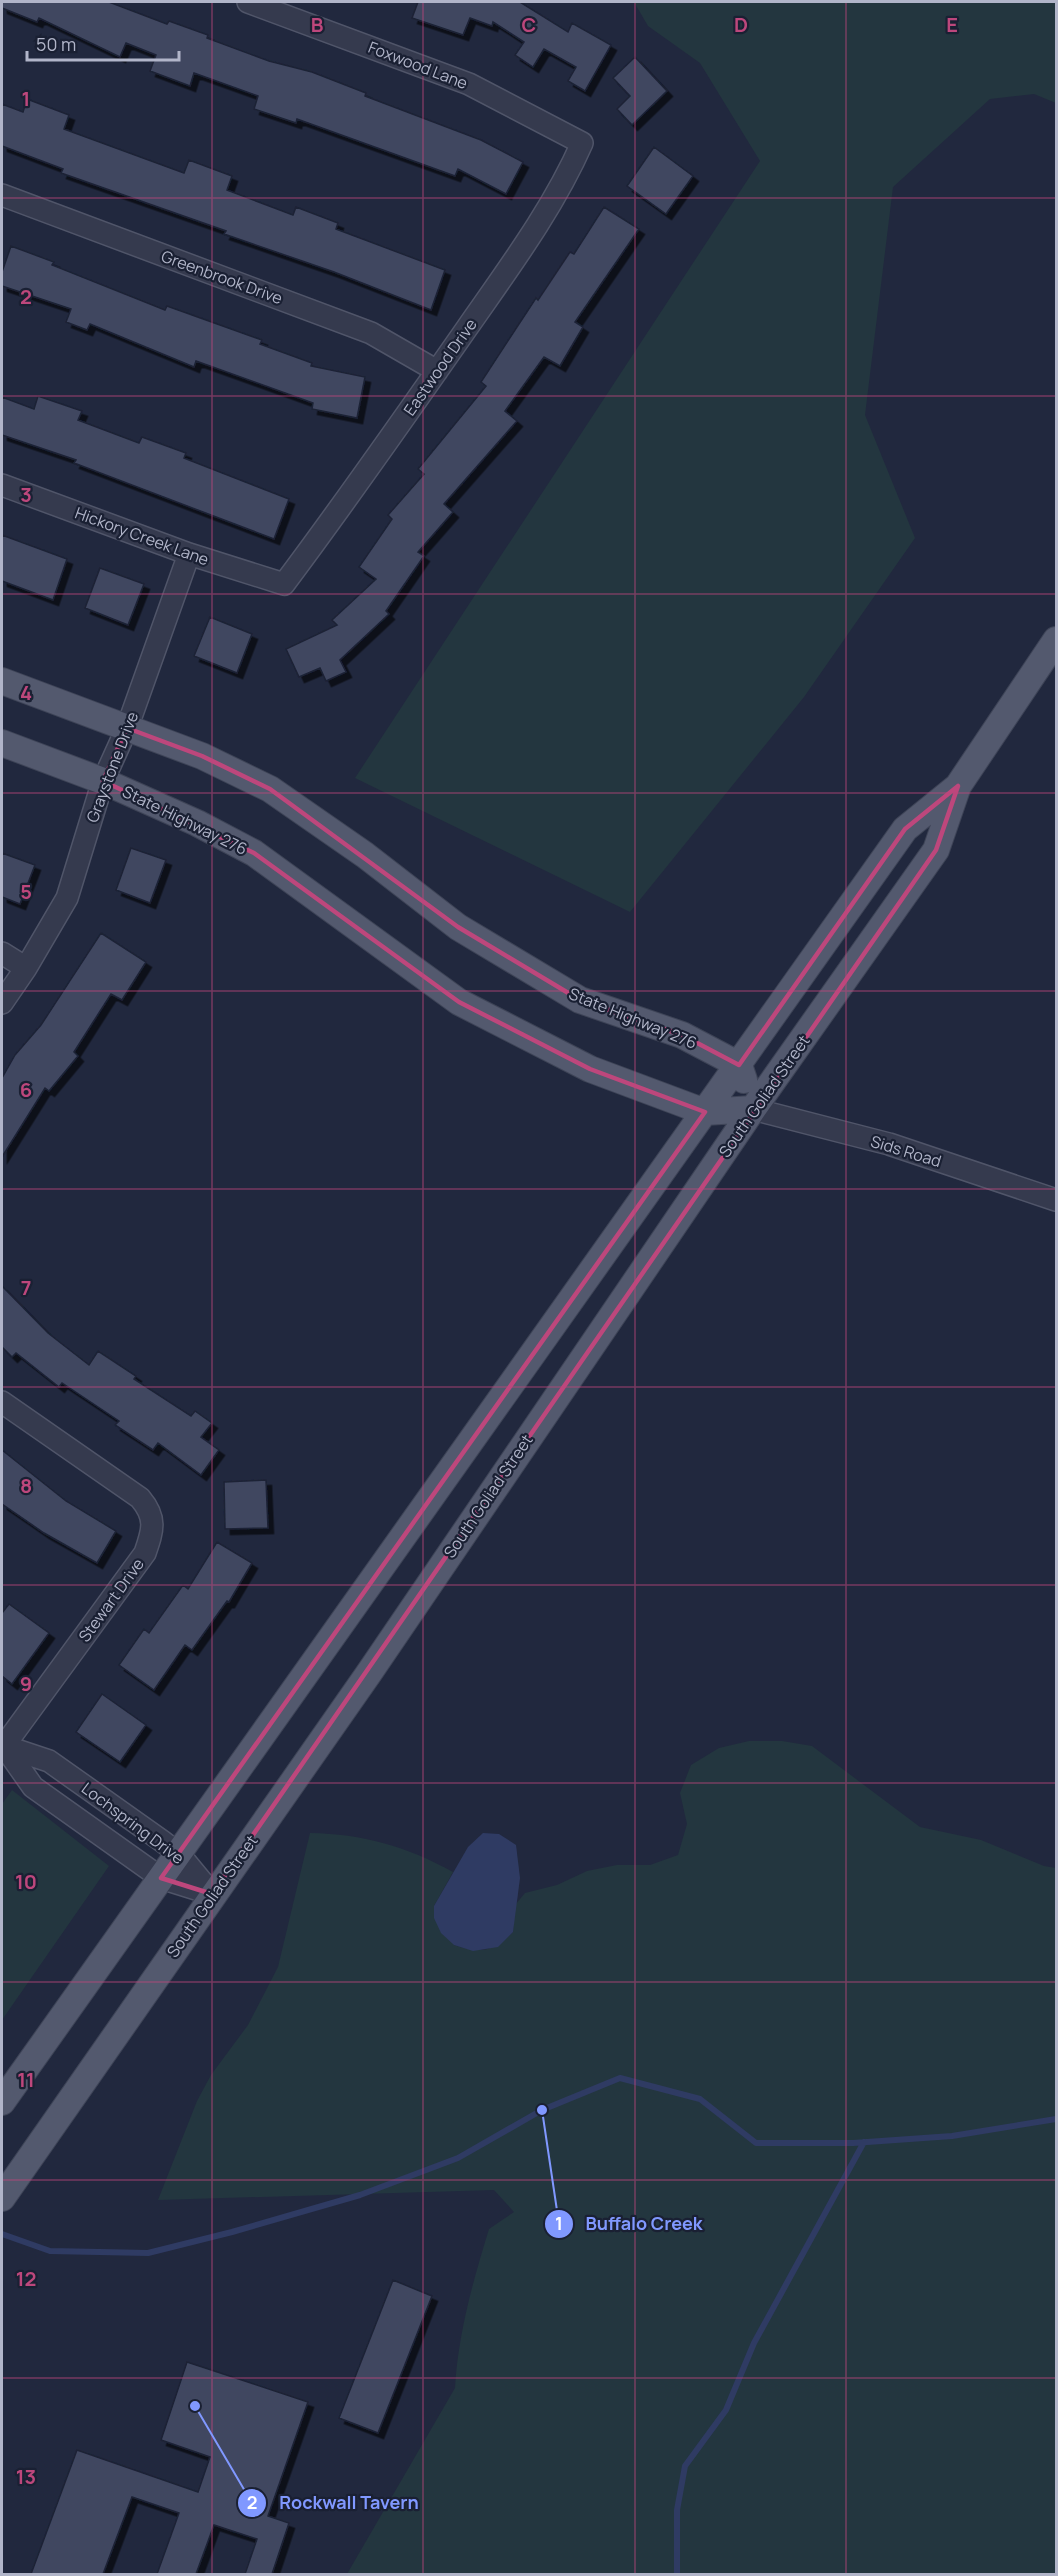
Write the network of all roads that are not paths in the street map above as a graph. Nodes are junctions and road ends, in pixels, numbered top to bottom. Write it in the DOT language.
graph roads {
  1 [pos="248,2"];
  2 [pos="582,143"];
  3 [pos="2,195"];
  4 [pos="437,371"];
  5 [pos="2,485"];
  6 [pos="189,554"];
  7 [pos="284,584"];
  8 [pos="1056,640"];
  9 [pos="2,681"];
  10 [pos="127,728"];
  11 [pos="2,743"];
  12 [pos="103,781"];
  13 [pos="958,786"];
  14 [pos="2,953"];
  15 [pos="26,968"];
  16 [pos="2,1003"];
  17 [pos="739,1065"];
  18 [pos="753,1109"];
  19 [pos="705,1112"];
  20 [pos="1056,1200"];
  21 [pos="2,1402"];
  22 [pos="3,1744"];
  23 [pos="179,1854"];
  24 [pos="161,1878"];
  25 [pos="212,1894"];
  26 [pos="2,2102"];
  27 [pos="2,2198"];
  1 -- 2 [label="street, Foxwood Lane"];
  2 -- 4 [label="street, Eastwood Drive"];
  3 -- 4 [label="street, Greenbrook Drive"];
  4 -- 7 [label="street, Eastwood Drive"];
  5 -- 6 [label="street, Hickory Creek Lane"];
  6 -- 7 [label="street, Hickory Creek Lane"];
  6 -- 10 [label="street, Graystone Drive"];
  8 -- 13 [label="main road, South Goliad Street"];
  9 -- 10 [label="main road, State Highway 276"];
  10 -- 12 [label="street, Graystone Drive"];
  10 -- 17 [label="main road, State Highway 276"];
  11 -- 12 [label="main road, State Highway 276"];
  12 -- 15 [label="street, Graystone Drive"];
  12 -- 19 [label="main road, State Highway 276"];
  13 -- 17 [label="main road, South Goliad Street"];
  13 -- 18 [label="main road, South Goliad Street"];
  14 -- 15 [label="street"];
  15 -- 16 [label="street, Graystone Drive"];
  17 -- 18 [label="main road"];
  17 -- 19 [label="main road, South Goliad Street"];
  18 -- 19 [label="main road, State Highway 276"];
  18 -- 20 [label="street, Sids Road"];
  18 -- 25 [label="main road, South Goliad Street"];
  19 -- 23 [label="main road, South Goliad Street"];
  21 -- 22 [label="street, Stewart Drive"];
  22 -- 23 [label="street, Lochspring Drive"];
  22 -- 24 [label="street, Lochspring Drive"];
  23 -- 24 [label="main road, South Goliad Street"];
  23 -- 25 [label="street, Lochspring Drive"];
  24 -- 25 [label="street, Lochspring Drive"];
  24 -- 26 [label="main road, South Goliad Street"];
  25 -- 27 [label="main road, South Goliad Street"];
}
